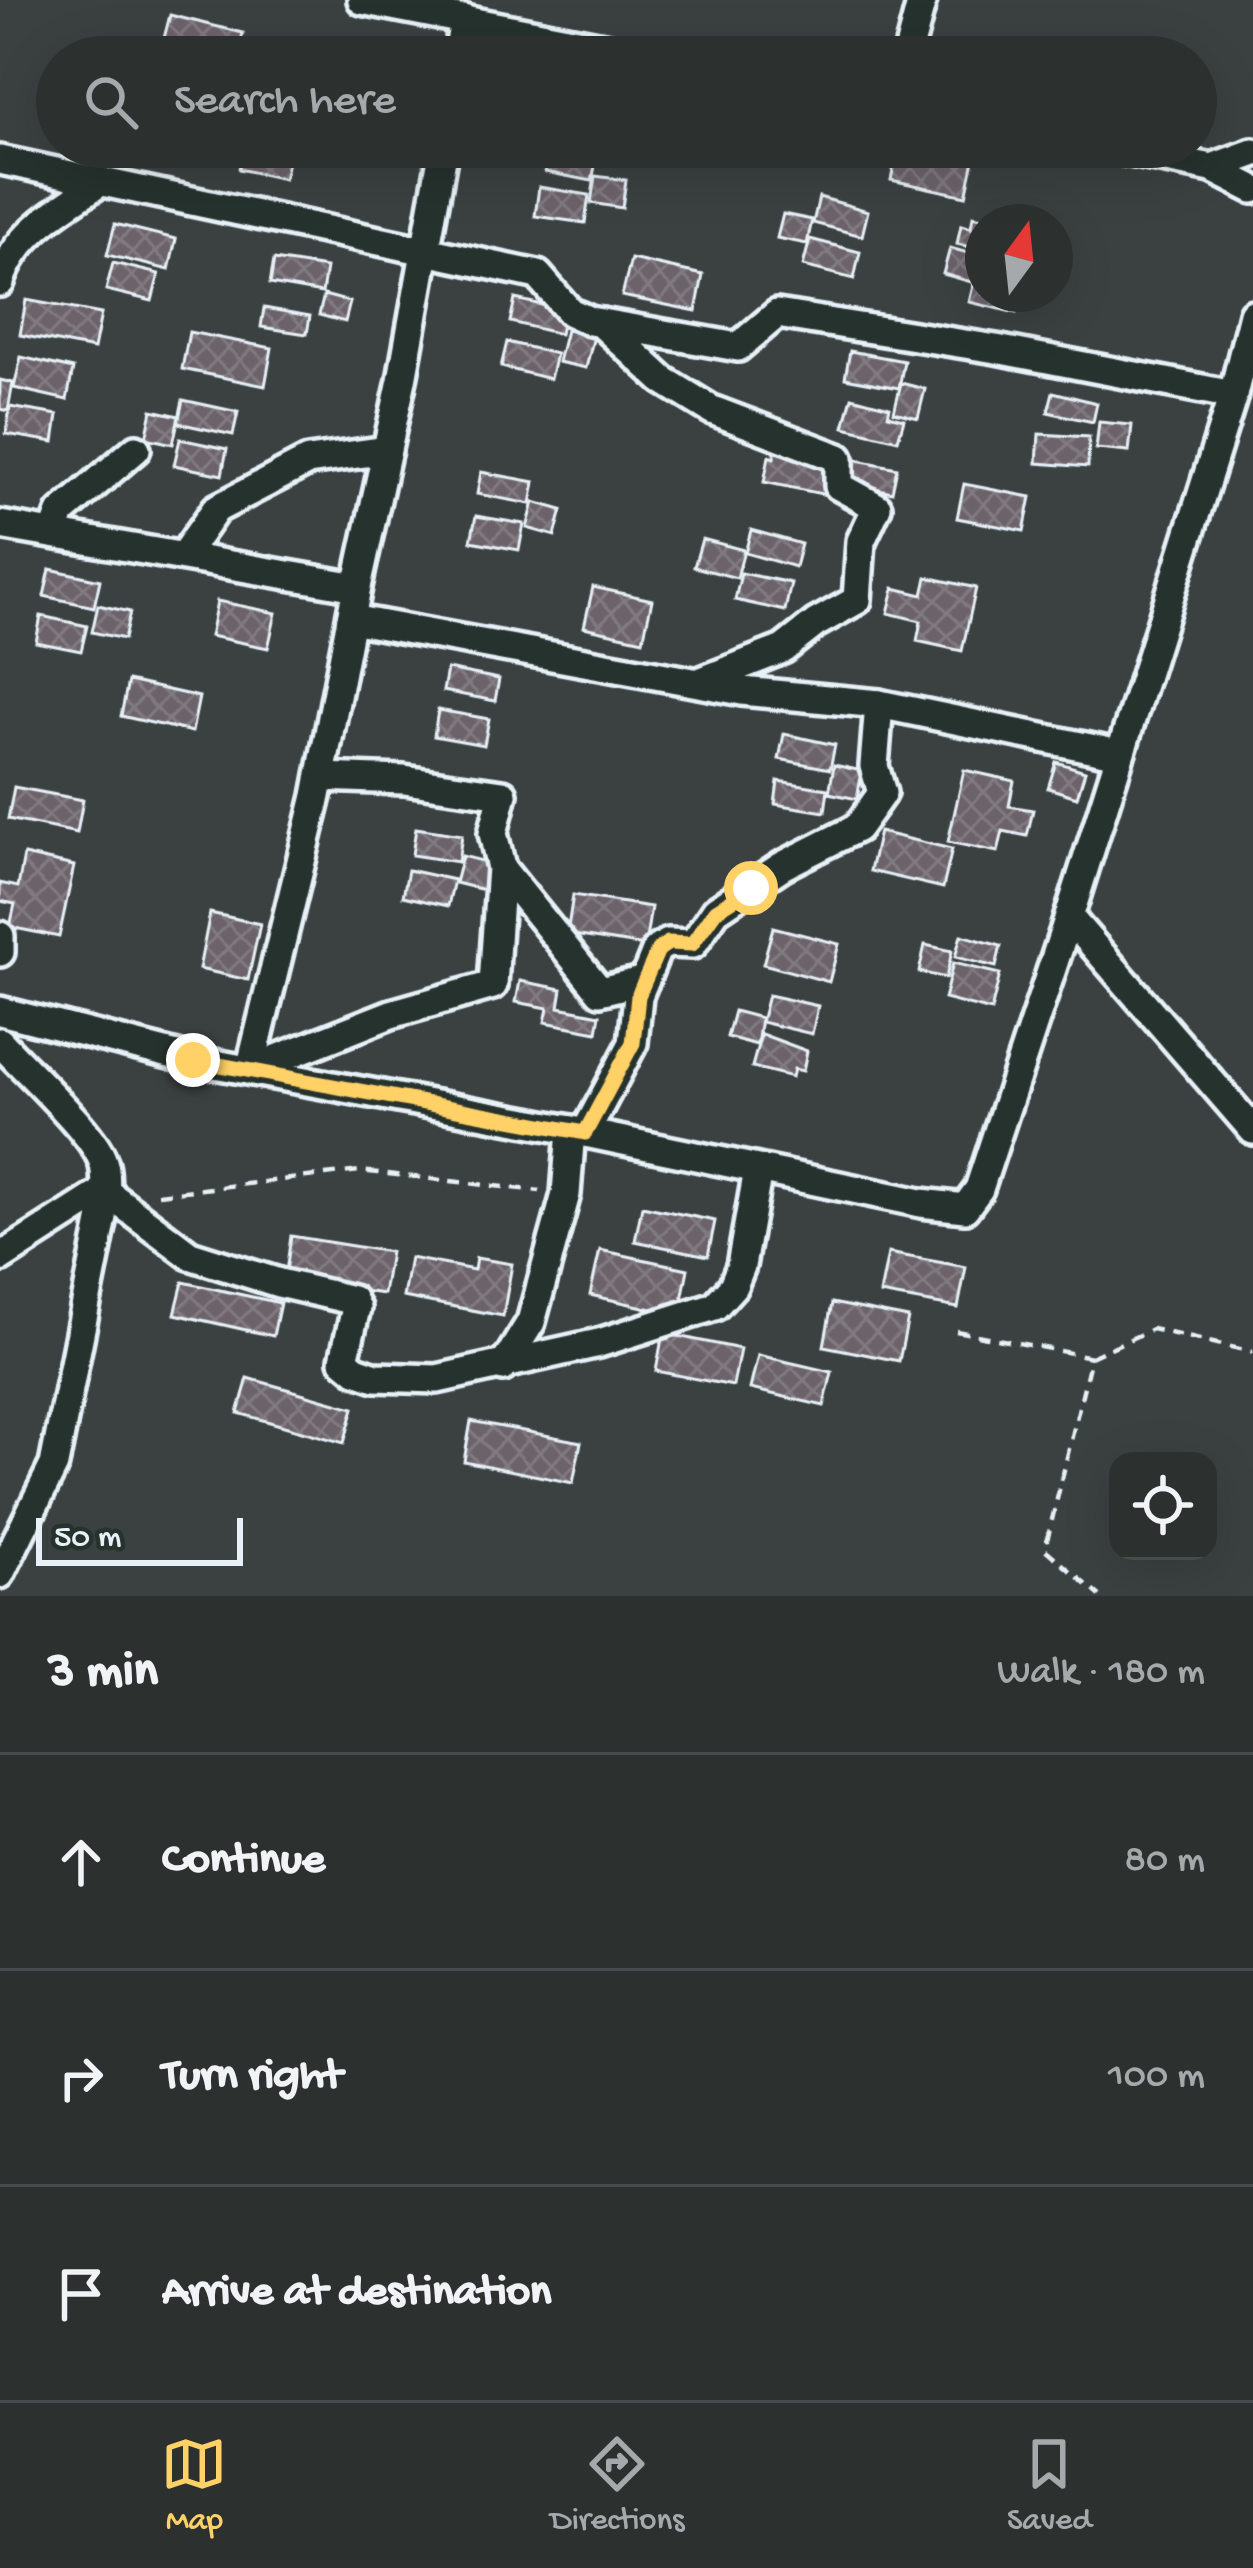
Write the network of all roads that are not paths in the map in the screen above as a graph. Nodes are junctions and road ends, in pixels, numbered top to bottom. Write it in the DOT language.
graph roads {
  1 [pos="362,0"];
  2 [pos="922,0"];
  3 [pos="464,19"];
  4 [pos="461,36"];
  5 [pos="549,36"];
  6 [pos="913,36"];
  7 [pos="1253,153"];
  8 [pos="0,160"];
  9 [pos="1217,166"];
  10 [pos="36,167"];
  11 [pos="39,168"];
  12 [pos="440,168"];
  13 [pos="1212,168"];
  14 [pos="102,181"];
  15 [pos="1253,189"];
  16 [pos="425,248"];
  17 [pos="0,282"];
  18 [pos="1253,314"];
  19 [pos="601,323"];
  20 [pos="1233,395"];
  21 [pos="136,449"];
  22 [pos="387,450"];
  23 [pos="0,524"];
  24 [pos="53,534"];
  25 [pos="183,556"];
  26 [pos="357,586"];
  27 [pos="351,619"];
  28 [pos="698,683"];
  29 [pos="879,704"];
  30 [pos="1119,754"];
  31 [pos="321,777"];
  32 [pos="501,868"];
  33 [pos="1069,917"];
  34 [pos="0,936"];
  35 [pos="0,952"];
  36 [pos="645,980"];
  37 [pos="0,1011"];
  38 [pos="0,1042"];
  39 [pos="250,1070"];
  40 [pos="1253,1130"];
  41 [pos="578,1132"];
  42 [pos="758,1170"];
  43 [pos="105,1191"];
  44 [pos="0,1258"];
  45 [pos="503,1366"];
  46 [pos="0,1574"];
  1 -- 3 [label="street"];
  2 -- 6 [label="street"];
  3 -- 4 [label="street"];
  3 -- 5 [label="street"];
  7 -- 9 [label="street"];
  8 -- 10 [label="street"];
  11 -- 14 [label="street"];
  12 -- 16 [label="street"];
  13 -- 15 [label="street"];
  14 -- 16 [label="street"];
  14 -- 17 [label="street"];
  16 -- 19 [label="street"];
  16 -- 22 [label="street"];
  18 -- 20 [label="street"];
  19 -- 20 [label="street"];
  19 -- 28 [label="street"];
  20 -- 30 [label="street"];
  21 -- 24 [label="street"];
  22 -- 25 [label="street"];
  22 -- 26 [label="street"];
  23 -- 24 [label="street"];
  24 -- 25 [label="street"];
  25 -- 26 [label="street"];
  26 -- 27 [label="street"];
  27 -- 28 [label="street"];
  27 -- 31 [label="street"];
  28 -- 29 [label="street"];
  29 -- 30 [label="street"];
  29 -- 36 [label="street"];
  30 -- 33 [label="street"];
  31 -- 32 [label="street"];
  31 -- 39 [label="street"];
  32 -- 36 [label="street"];
  32 -- 39 [label="street"];
  33 -- 40 [label="street"];
  33 -- 42 [label="street"];
  34 -- 35 [label="street"];
  36 -- 41 [label="street"];
  37 -- 39 [label="street"];
  38 -- 43 [label="street"];
  39 -- 41 [label="street"];
  41 -- 42 [label="street"];
  41 -- 45 [label="street"];
  42 -- 45 [label="street"];
  43 -- 44 [label="street"];
  43 -- 45 [label="street"];
  43 -- 46 [label="street"];
}
